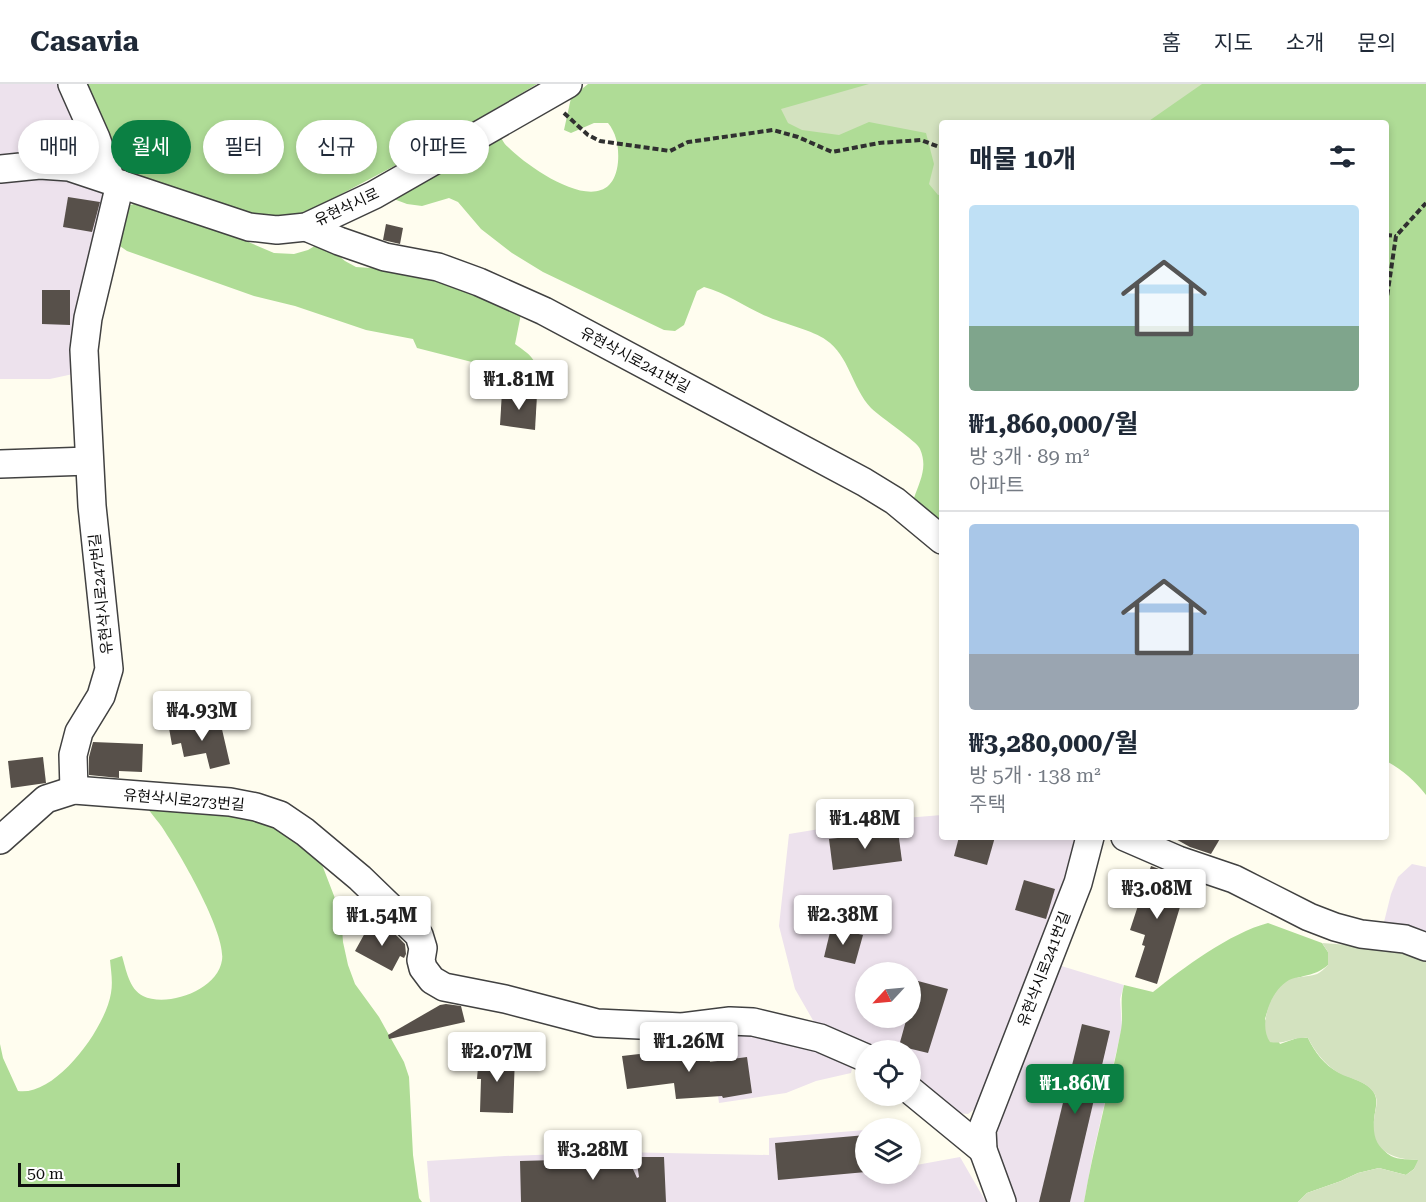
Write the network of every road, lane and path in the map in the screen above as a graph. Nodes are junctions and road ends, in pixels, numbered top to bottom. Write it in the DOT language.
graph roads {
  1 [pos="72,84"];
  2 [pos="557,90"];
  3 [pos="939,147"];
  4 [pos="0,169"];
  5 [pos="115,182"];
  6 [pos="1426,203"];
  7 [pos="306,227"];
  8 [pos="1389,235"];
  9 [pos="1396,236"];
  10 [pos="1389,284"];
  11 [pos="89,461"];
  12 [pos="0,464"];
  13 [pos="939,537"];
  14 [pos="74,790"];
  15 [pos="0,840"];
  16 [pos="1089,840"];
  17 [pos="1132,840"];
  18 [pos="1426,947"];
  19 [pos="855,1053"];
  20 [pos="921,1099"];
  21 [pos="983,1150"];
  22 [pos="1002,1202"];
  1 -- 5 [label="street"];
  2 -- 3 [label="path"];
  2 -- 7 [label="street, 유현삭시로"];
  4 -- 5 [label="street, 유현삭시로"];
  5 -- 7 [label="street, 유현삭시로"];
  5 -- 11 [label="street, 유현삭시로247번길"];
  6 -- 9 [label="path"];
  7 -- 13 [label="street, 유현삭시로241번길"];
  8 -- 9 [label="path"];
  9 -- 10 [label="path"];
  11 -- 12 [label="street"];
  11 -- 14 [label="street, 유현삭시로247번길"];
  14 -- 15 [label="street, 유현삭시로273번길"];
  14 -- 19 [label="street, 유현삭시로273번길"];
  16 -- 21 [label="street, 유현삭시로241번길"];
  17 -- 18 [label="street"];
  20 -- 21 [label="street"];
  21 -- 22 [label="street, 유현삭시로241번길"];
}
